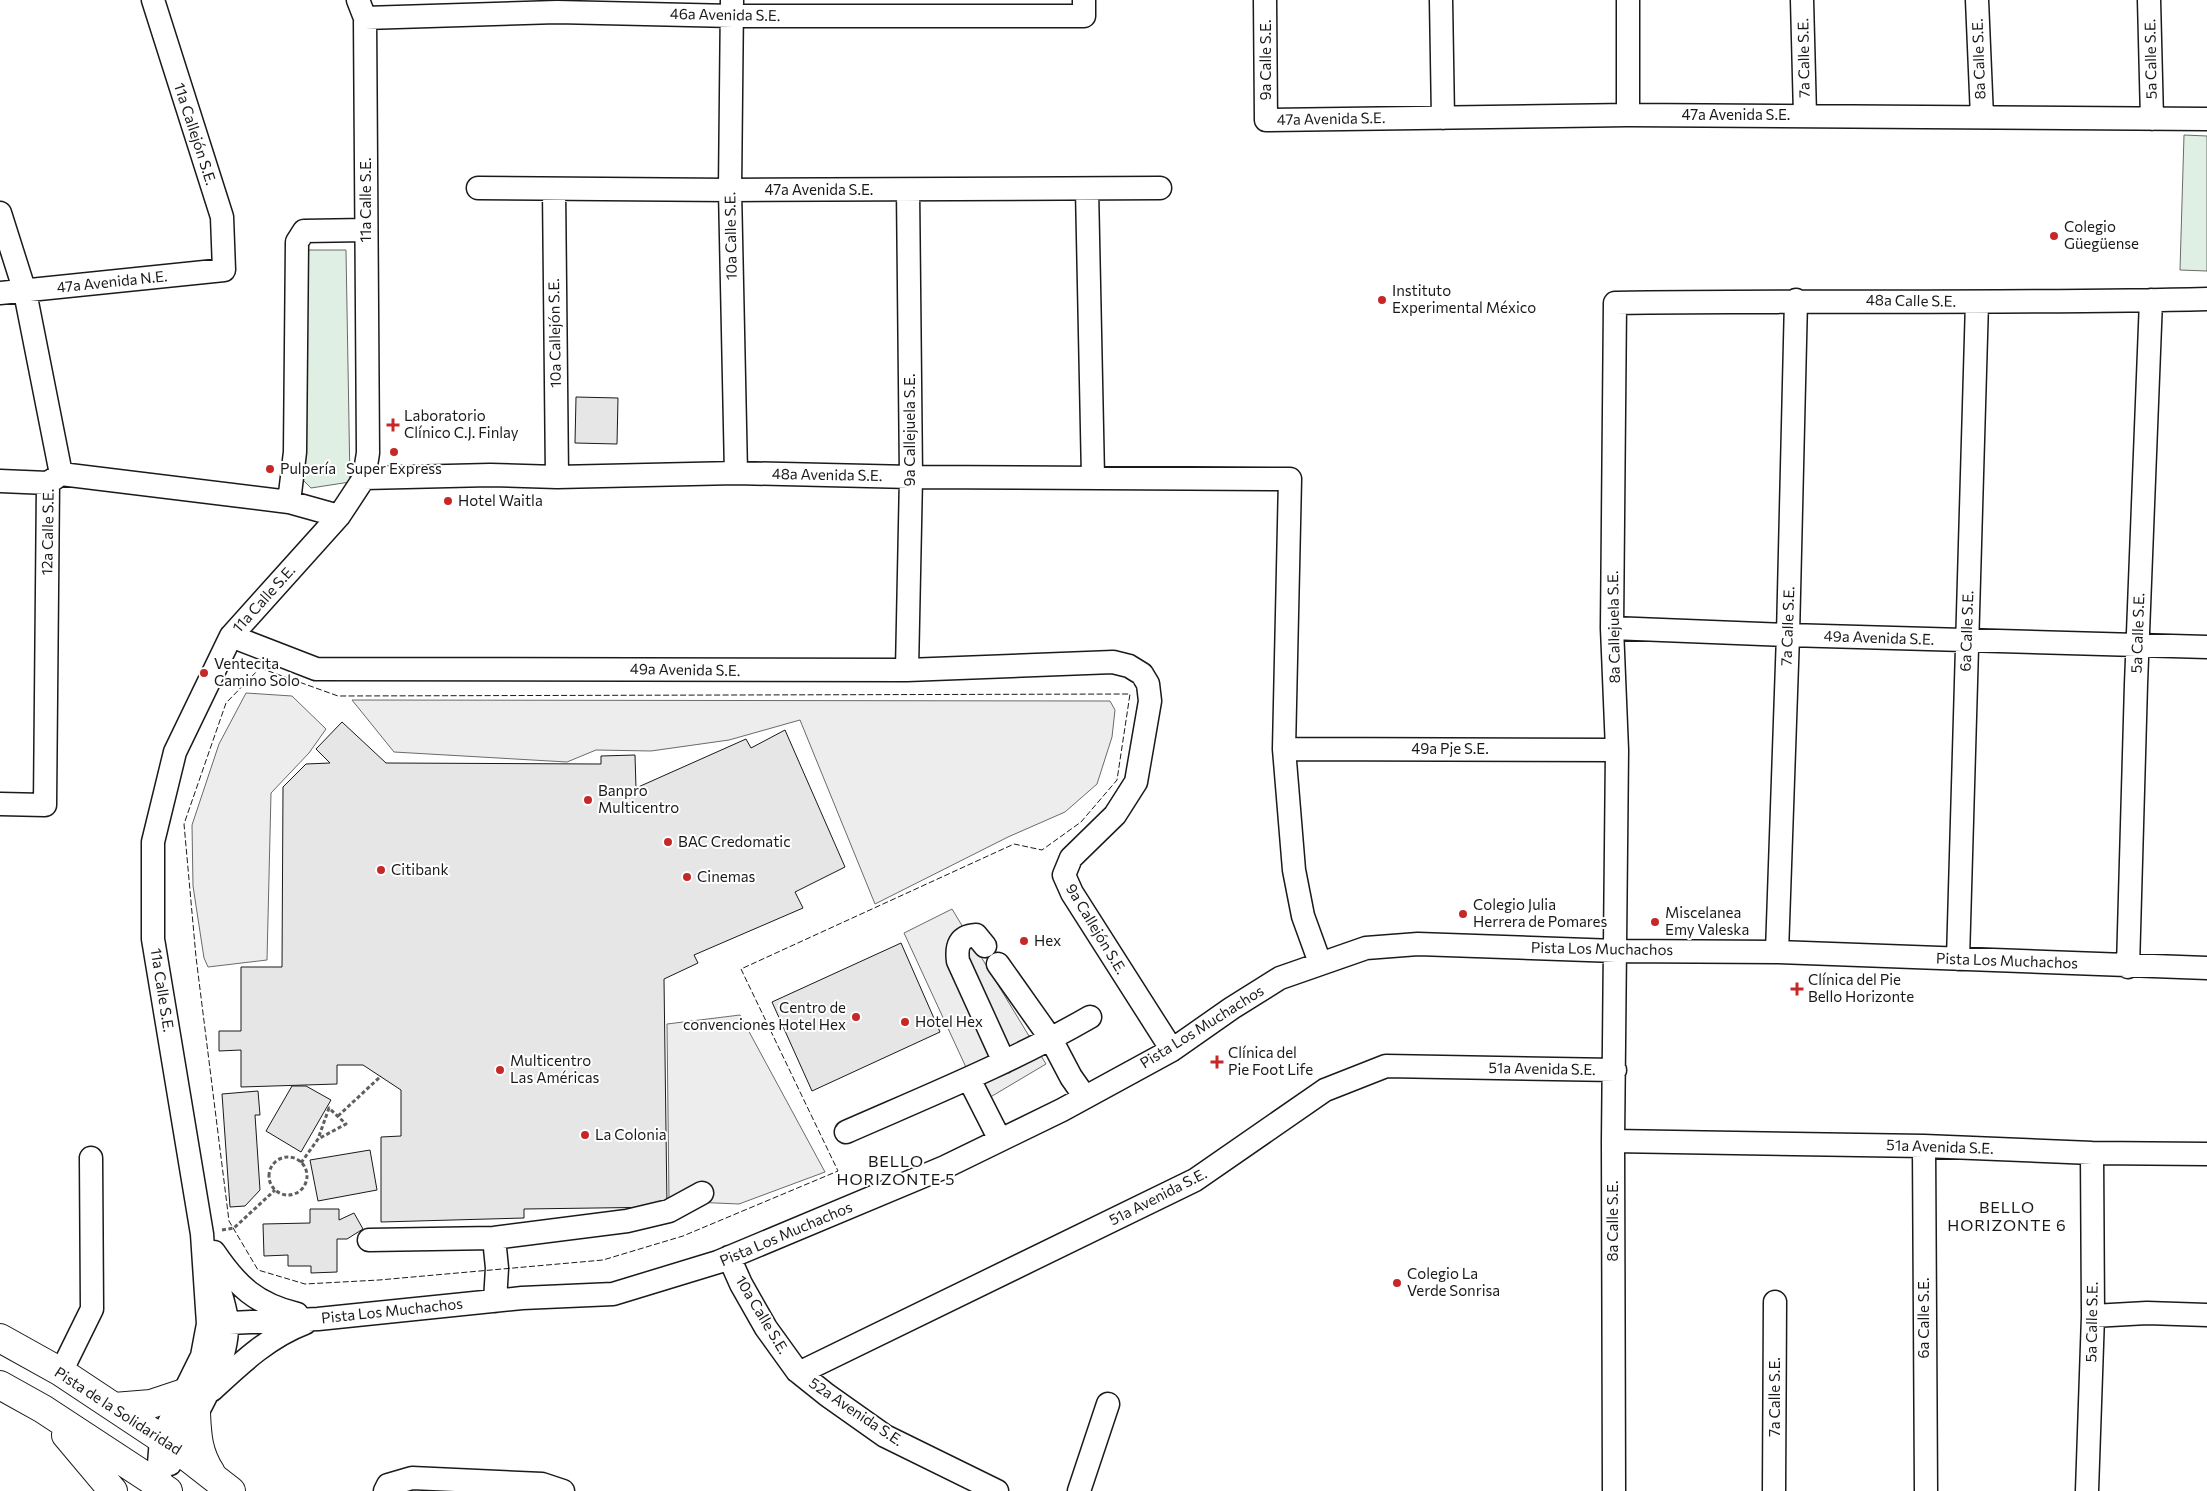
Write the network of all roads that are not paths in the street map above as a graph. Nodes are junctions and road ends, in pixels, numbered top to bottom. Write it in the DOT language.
graph roads {
  1 [pos="152,0"];
  2 [pos="1265,0"];
  3 [pos="1441,0"];
  4 [pos="1628,0"];
  5 [pos="1802,0"];
  6 [pos="1977,0"];
  7 [pos="2149,0"];
  8 [pos="557,6"];
  9 [pos="732,8"];
  10 [pos="914,8"];
  11 [pos="1084,8"];
  12 [pos="361,9"];
  13 [pos="1628,115"];
  14 [pos="1805,115"];
  15 [pos="1982,117"];
  16 [pos="1443,118"];
  17 [pos="2152,119"];
  18 [pos="2207,119"];
  19 [pos="1266,120"];
  20 [pos="478,188"];
  21 [pos="1160,188"];
  22 [pos="554,189"];
  23 [pos="1088,189"];
  24 [pos="730,190"];
  25 [pos="908,190"];
  26 [pos="0,213"];
  27 [pos="366,230"];
  28 [pos="224,270"];
  29 [pos="24,292"];
  30 [pos="0,293"];
  31 [pos="2207,299"];
  32 [pos="1796,300"];
  33 [pos="2151,300"];
  34 [pos="1977,302"];
  35 [pos="1615,303"];
  36 [pos="736,473"];
  37 [pos="557,477"];
  38 [pos="911,477"];
  39 [pos="1092,477"];
  40 [pos="54,478"];
  41 [pos="364,478"];
  42 [pos="0,481"];
  43 [pos="289,502"];
  44 [pos="339,516"];
  45 [pos="1612,628"];
  46 [pos="231,636"];
  47 [pos="1788,636"];
  48 [pos="1966,640"];
  49 [pos="2137,646"];
  50 [pos="2207,646"];
  51 [pos="907,670"];
  52 [pos="1142,674"];
  53 [pos="1284,749"];
  54 [pos="1617,750"];
  55 [pos="0,804"];
  56 [pos="1616,951"];
  57 [pos="1776,952"];
  58 [pos="1958,959"];
  59 [pos="1320,963"];
  60 [pos="2128,967"];
  61 [pos="2207,968"];
  62 [pos="1090,1017"];
  63 [pos="1051,1040"];
  64 [pos="1172,1050"];
  65 [pos="1004,1062"];
  66 [pos="1615,1070"];
  67 [pos="969,1078"];
  68 [pos="1085,1097"];
  69 [pos="846,1132"];
  70 [pos="1000,1140"];
  71 [pos="1613,1141"];
  72 [pos="1924,1146"];
  73 [pos="2092,1153"];
  74 [pos="2207,1154"];
  75 [pos="92,1158"];
  76 [pos="702,1192"];
  77 [pos="202,1234"];
  78 [pos="494,1238"];
  79 [pos="369,1240"];
  80 [pos="729,1257"];
  81 [pos="495,1301"];
  82 [pos="1775,1302"];
  83 [pos="2207,1315"];
  84 [pos="2093,1316"];
  85 [pos="318,1319"];
  86 [pos="217,1323"];
  87 [pos="0,1338"];
  88 [pos="797,1371"];
  89 [pos="61,1372"];
  90 [pos="0,1385"];
  91 [pos="195,1401"];
  92 [pos="1108,1404"];
  93 [pos="114,1407"];
  94 [pos="43,1409"];
  95 [pos="169,1444"];
  96 [pos="211,1474"];
  97 [pos="163,1489"];
  98 [pos="113,1491"];
  99 [pos="231,1491"];
  100 [pos="385,1491"];
  101 [pos="563,1491"];
  102 [pos="997,1491"];
  103 [pos="1079,1491"];
  104 [pos="1614,1491"];
  105 [pos="1774,1491"];
  106 [pos="1926,1491"];
  107 [pos="2087,1491"];
  1 -- 28 [label="street, 11a Callejón S.E."];
  2 -- 19 [label="street, 9a Calle S.E."];
  3 -- 16 [label="street"];
  4 -- 13 [label="street"];
  5 -- 14 [label="street, 7a Calle S.E."];
  6 -- 15 [label="street, 8a Calle S.E."];
  7 -- 17 [label="street, 5a Calle S.E."];
  8 -- 9 [label="street, 46a Avenida S.E."];
  8 -- 12 [label="street, 46a Avenida S.E."];
  9 -- 10 [label="street, 46a Avenida S.E."];
  9 -- 24 [label="street, 10a Calle S.E."];
  10 -- 11 [label="street, 46a Avenida S.E."];
  12 -- 27 [label="street, 11a Calle S.E."];
  13 -- 14 [label="street, 47a Avenida S.E."];
  13 -- 16 [label="street, 47a Avenida S.E."];
  14 -- 15 [label="street, 47a Avenida S.E."];
  15 -- 17 [label="street, 47a Avenida S.E."];
  16 -- 19 [label="street, 47a Avenida S.E."];
  17 -- 18 [label="street, 47a Avenida S.E."];
  20 -- 22 [label="street, 47a Avenida S.E."];
  21 -- 23 [label="street, 47a Avenida S.E."];
  22 -- 24 [label="street, 47a Avenida S.E."];
  22 -- 37 [label="street, 10a Callejón S.E."];
  23 -- 25 [label="street, 47a Avenida S.E."];
  23 -- 39 [label="street"];
  24 -- 25 [label="street, 47a Avenida S.E."];
  24 -- 36 [label="street, 10a Calle S.E."];
  25 -- 38 [label="street, 9a Callejuela S.E."];
  26 -- 29 [label="street, 12a Calle S.E."];
  27 -- 41 [label="street, 11a Calle S.E."];
  27 -- 43 [label="street"];
  28 -- 29 [label="street, 47a Avenida N.E."];
  29 -- 30 [label="street, 47a Avenida N.E."];
  29 -- 40 [label="street, 12a Calle S.E."];
  31 -- 33 [label="street, 48a Calle S.E."];
  32 -- 34 [label="street, 48a Calle S.E."];
  32 -- 35 [label="street, 48a Calle S.E."];
  32 -- 47 [label="street, 7a Calle S.E."];
  33 -- 34 [label="street, 48a Calle S.E."];
  33 -- 49 [label="street, 5a Calle S.E."];
  34 -- 48 [label="street, 6a Calle S.E."];
  35 -- 45 [label="street, 8a Callejuela S.E."];
  36 -- 37 [label="street, 48a Avenida S.E."];
  36 -- 38 [label="street, 48a Avenida S.E."];
  37 -- 41 [label="street, 48a Avenida S.E."];
  38 -- 39 [label="street, 48a Avenida S.E."];
  38 -- 51 [label="street, 9a Callejuela S.E."];
  39 -- 53 [label="street, 48a Avenida S.E."];
  40 -- 42 [label="street"];
  40 -- 43 [label="street"];
  40 -- 55 [label="street, 12a Calle S.E."];
  41 -- 44 [label="street, 11a Calle S.E."];
  43 -- 44 [label="street"];
  44 -- 46 [label="street, 11a Calle S.E."];
  45 -- 47 [label="street, 49a Avenida S.E."];
  45 -- 54 [label="street, 8a Callejuela S.E."];
  46 -- 51 [label="street, 49a Avenida S.E."];
  46 -- 77 [label="street, 11a Calle S.E."];
  47 -- 48 [label="street, 49a Avenida S.E."];
  47 -- 57 [label="street, 7a Calle S.E."];
  48 -- 49 [label="street, 49a Avenida S.E."];
  48 -- 58 [label="street, 6a Calle S.E."];
  49 -- 50 [label="street, 49a Avenida S.E."];
  49 -- 60 [label="street, 5a Calle S.E."];
  51 -- 52 [label="street, 49a Avenida S.E."];
  52 -- 64 [label="street, 9a Callejón S.E."];
  53 -- 54 [label="street, 49a Pje S.E."];
  53 -- 59 [label="street"];
  54 -- 56 [label="street, 8a Callejuela S.E."];
  56 -- 57 [label="street, Pista Los Muchachos"];
  56 -- 59 [label="street, Pista Los Muchachos"];
  56 -- 66 [label="street, 8a Calle S.E."];
  57 -- 58 [label="street, Pista Los Muchachos"];
  58 -- 60 [label="street, Pista Los Muchachos"];
  59 -- 64 [label="street, Pista Los Muchachos"];
  60 -- 61 [label="street, Pista Los Muchachos"];
  62 -- 63 [label="street"];
  63 -- 65 [label="street"];
  63 -- 65 [label="street"];
  63 -- 68 [label="street"];
  64 -- 68 [label="street, Pista Los Muchachos"];
  65 -- 67 [label="street"];
  66 -- 71 [label="street, 8a Calle S.E."];
  66 -- 88 [label="street, 51a Avenida S.E."];
  67 -- 69 [label="street"];
  67 -- 70 [label="street"];
  68 -- 70 [label="street, Pista Los Muchachos"];
  70 -- 80 [label="street, Pista Los Muchachos"];
  71 -- 72 [label="street, 51a Avenida S.E."];
  71 -- 104 [label="street, 8a Calle S.E."];
  72 -- 73 [label="street, 51a Avenida S.E."];
  72 -- 106 [label="street, 6a Calle S.E."];
  73 -- 74 [label="street, 51a Avenida S.E."];
  73 -- 84 [label="street, 5a Calle S.E."];
  75 -- 89 [label="street"];
  76 -- 78 [label="street"];
  77 -- 85 [label="street"];
  77 -- 86 [label="street, 11a Calle S.E."];
  78 -- 79 [label="street"];
  78 -- 81 [label="street"];
  80 -- 81 [label="street, Pista Los Muchachos"];
  80 -- 88 [label="street, 10a Calle S.E."];
  81 -- 85 [label="street, Pista Los Muchachos"];
  82 -- 105 [label="street, 7a Calle S.E."];
  83 -- 84 [label="street"];
  84 -- 107 [label="street, 5a Calle S.E."];
  85 -- 86 [label="street, Pista Los Muchachos"];
  85 -- 91 [label="street"];
  86 -- 91 [label="street, 11a Calle S.E."];
  87 -- 89 [label="main road, Pista de la Solidaridad"];
  88 -- 102 [label="street, 52a Avenida S.E."];
  89 -- 93 [label="main road, Pista de la Solidaridad"];
  90 -- 94 [label="main road"];
  91 -- 93 [label="main road"];
  91 -- 95 [label="street, 11a Calle S.E."];
  91 -- 96 [label="main road"];
  92 -- 103 [label="street"];
  93 -- 95 [label="main road, Pista de la Solidaridad"];
  94 -- 97 [label="main road"];
  94 -- 98 [label="main road"];
  95 -- 96 [label="main road, Pista de la Solidaridad"];
  95 -- 97 [label="street, 11a Calle S.E."];
  96 -- 99 [label="main road, Pista de la Solidaridad"];
  100 -- 101 [label="street"];
}
